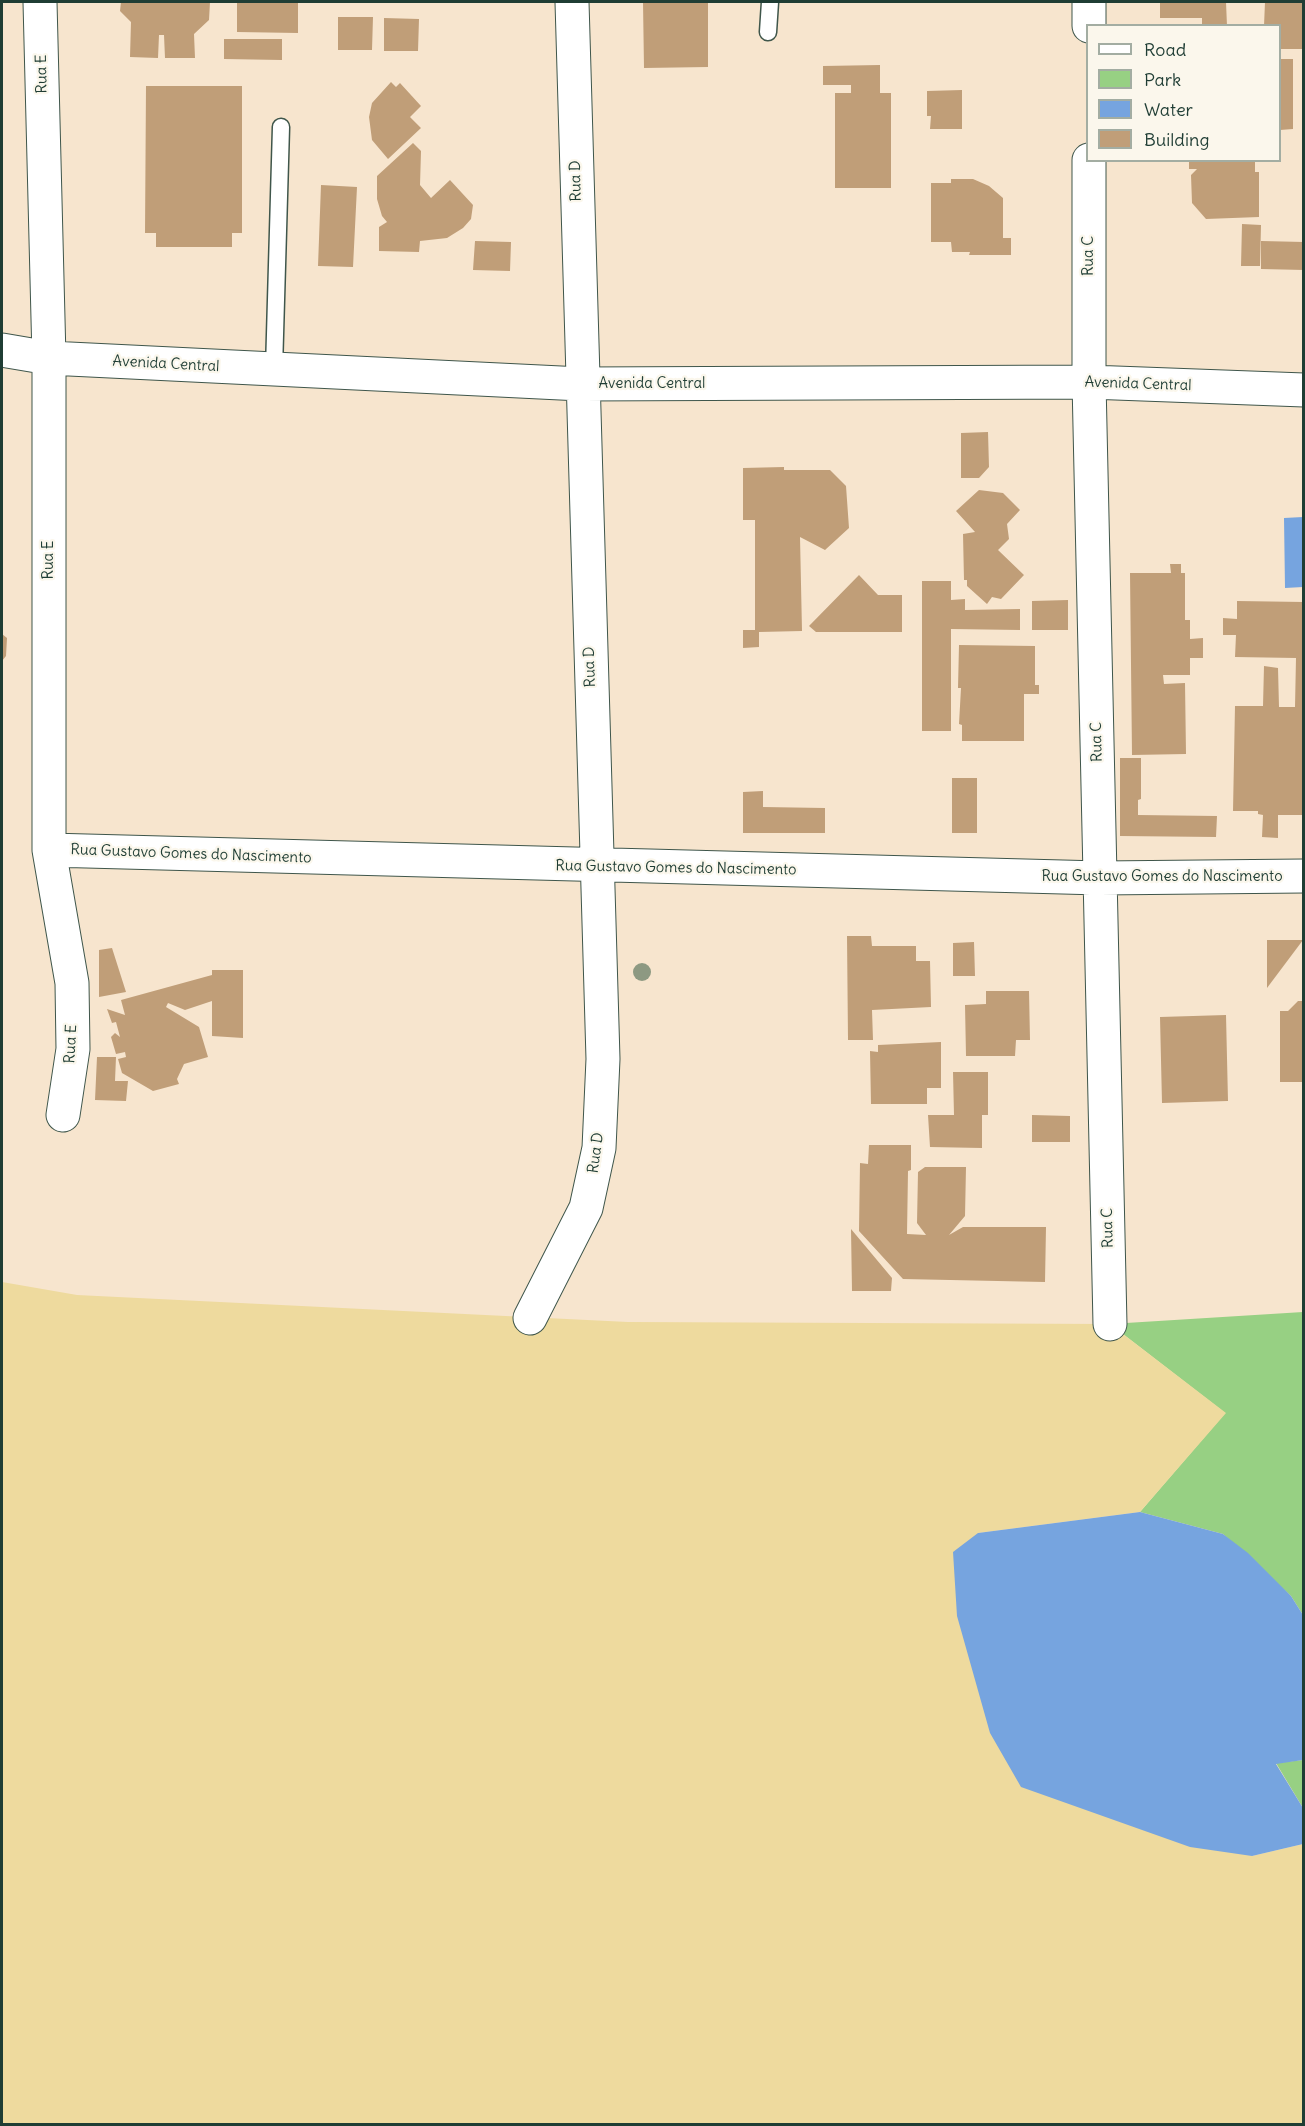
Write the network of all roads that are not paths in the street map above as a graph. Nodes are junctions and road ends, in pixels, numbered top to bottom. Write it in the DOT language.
graph roads {
  1 [pos="40,2"];
  2 [pos="572,2"];
  3 [pos="770,2"];
  4 [pos="1089,2"];
  5 [pos="1089,24"];
  6 [pos="768,32"];
  7 [pos="280,127"];
  8 [pos="1089,162"];
  9 [pos="2,350"];
  10 [pos="49,358"];
  11 [pos="274,369"];
  12 [pos="1089,382"];
  13 [pos="581,384"];
  14 [pos="1304,390"];
  15 [pos="49,850"];
  16 [pos="596,867"];
  17 [pos="1304,876"];
  18 [pos="1100,878"];
  19 [pos="63,1115"];
  20 [pos="530,1318"];
  21 [pos="1110,1324"];
  1 -- 10 [label="street, Rua E"];
  2 -- 13 [label="street, Rua D"];
  3 -- 6 [label="lane"];
  4 -- 5 [label="street"];
  7 -- 11 [label="lane"];
  8 -- 12 [label="street, Rua C"];
  9 -- 10 [label="street, Avenida Central"];
  10 -- 11 [label="street, Avenida Central"];
  10 -- 15 [label="street, Rua E"];
  11 -- 13 [label="street, Avenida Central"];
  12 -- 13 [label="street, Avenida Central"];
  12 -- 14 [label="street, Avenida Central"];
  12 -- 18 [label="street, Rua C"];
  13 -- 16 [label="street, Rua D"];
  15 -- 16 [label="street, Rua Gustavo Gomes do Nascimento"];
  15 -- 19 [label="street, Rua E"];
  16 -- 18 [label="street, Rua Gustavo Gomes do Nascimento"];
  16 -- 20 [label="street, Rua D"];
  17 -- 18 [label="street, Rua Gustavo Gomes do Nascimento"];
  18 -- 21 [label="street, Rua C"];
}
